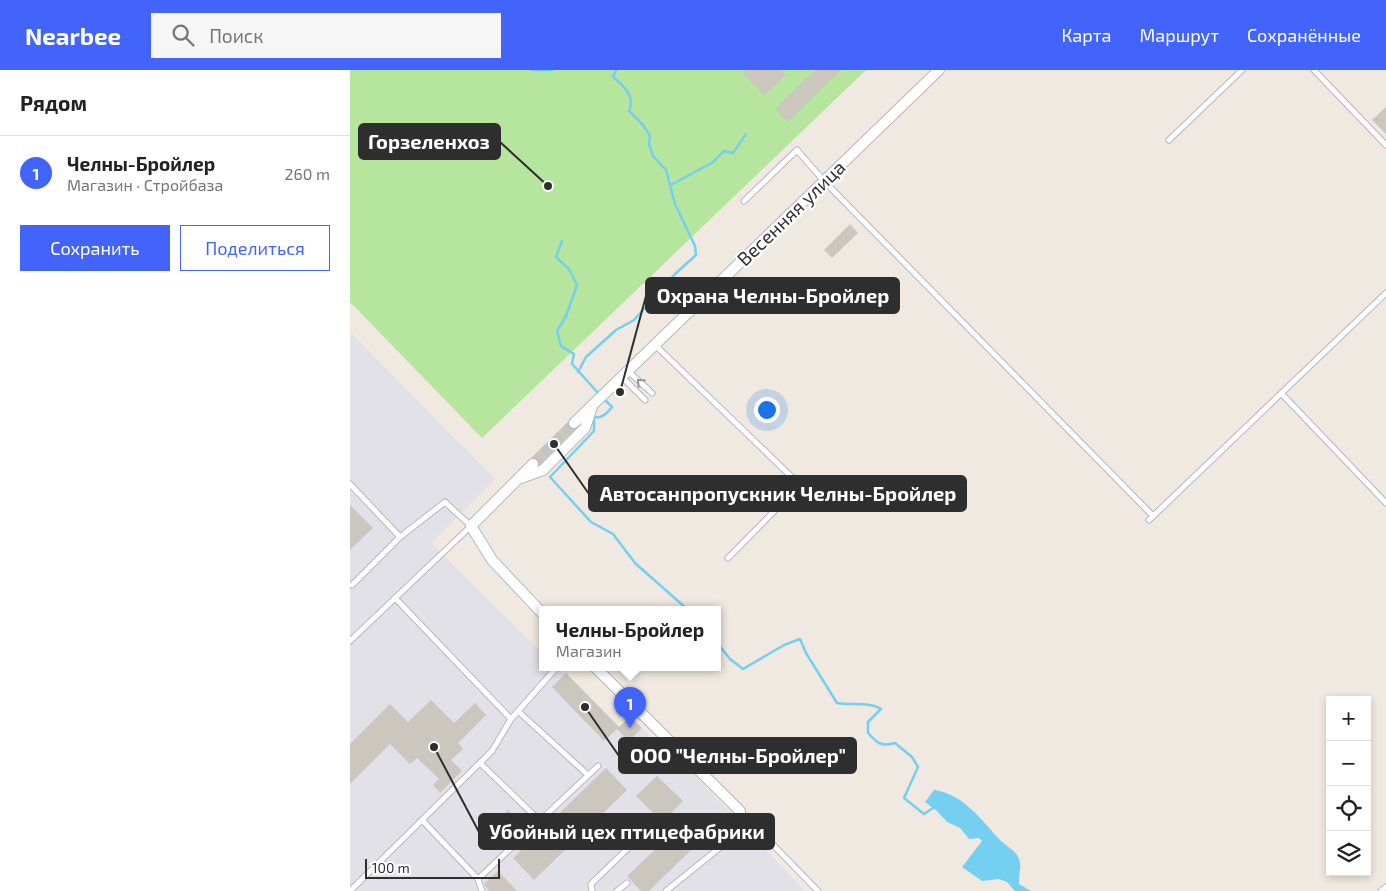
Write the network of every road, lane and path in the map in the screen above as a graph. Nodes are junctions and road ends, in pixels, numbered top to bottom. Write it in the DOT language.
graph roads {
  1 [pos="940,70"];
  2 [pos="1242,70"];
  3 [pos="1314,70"];
  4 [pos="1169,140"];
  5 [pos="1386,145"];
  6 [pos="824,181"];
  7 [pos="744,201"];
  8 [pos="1386,293"];
  9 [pos="655,345"];
  10 [pos="625,374"];
  11 [pos="652,393"];
  12 [pos="1281,393"];
  13 [pos="645,400"];
  14 [pos="596,402"];
  15 [pos="574,423"];
  16 [pos="531,465"];
  17 [pos="517,479"];
  18 [pos="350,484"];
  19 [pos="1386,503"];
  20 [pos="471,526"];
  21 [pos="400,537"];
  22 [pos="728,558"];
  23 [pos="352,585"];
  24 [pos="395,598"];
  25 [pos="539,610"];
  26 [pos="350,641"];
  27 [pos="553,671"];
  28 [pos="599,671"];
  29 [pos="518,711"];
  30 [pos="511,719"];
  31 [pos="480,763"];
  32 [pos="598,766"];
  33 [pos="588,775"];
  34 [pos="740,811"];
  35 [pos="422,820"];
  36 [pos="540,821"];
  37 [pos="650,826"];
  38 [pos="732,837"];
  39 [pos="478,879"];
  40 [pos="627,882"];
  41 [pos="1386,887"];
  42 [pos="350,891"];
  43 [pos="482,891"];
  44 [pos="592,891"];
  45 [pos="617,891"];
  46 [pos="666,891"];
  47 [pos="818,891"];
  48 [pos="1382,891"];
  1 -- 6 [label="street, Весенняя улица"];
  2 -- 4 [label="lane"];
  3 -- 5 [label="lane"];
  6 -- 7 [label="lane"];
  6 -- 9 [label="street, Весенняя улица"];
  6 -- 12 [label="lane"];
  8 -- 12 [label="lane"];
  9 -- 10 [label="street, Весенняя улица"];
  9 -- 22 [label="lane"];
  11 -- 10 [label="lane, one-way"];
  10 -- 13 [label="lane"];
  10 -- 14 [label="street, Весенняя улица"];
  12 -- 19 [label="lane"];
  14 -- 15 [label="street, Весенняя улица"];
  14 -- 17 [label="street"];
  16 -- 17 [label="street"];
  17 -- 20 [label="street"];
  18 -- 21 [label="lane"];
  20 -- 21 [label="lane"];
  20 -- 24 [label="lane"];
  20 -- 25 [label="street"];
  21 -- 23 [label="lane"];
  24 -- 26 [label="lane"];
  24 -- 30 [label="lane"];
  27 -- 29 [label="lane"];
  28 -- 34 [label="street"];
  29 -- 30 [label="lane"];
  29 -- 33 [label="lane"];
  30 -- 31 [label="lane"];
  31 -- 35 [label="lane"];
  31 -- 36 [label="lane"];
  32 -- 33 [label="lane"];
  33 -- 36 [label="lane"];
  34 -- 47 [label="lane"];
  35 -- 39 [label="lane"];
  35 -- 42 [label="lane"];
  36 -- 39 [label="lane"];
  37 -- 44 [label="lane"];
  38 -- 46 [label="lane"];
  39 -- 43 [label="lane"];
  40 -- 45 [label="lane"];
  41 -- 48 [label="lane"];
}
